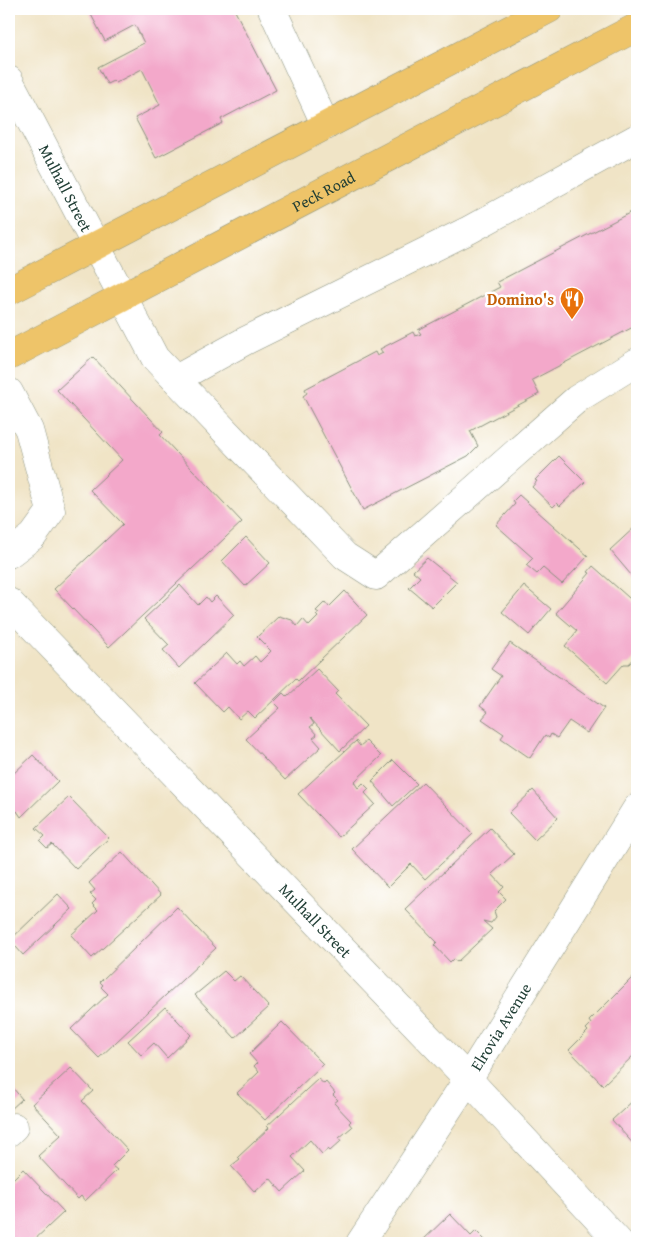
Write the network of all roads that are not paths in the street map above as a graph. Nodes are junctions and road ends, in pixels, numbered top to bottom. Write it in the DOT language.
graph roads {
  1 [pos="272,9"];
  2 [pos="548,9"];
  3 [pos="637,27"];
  4 [pos="9,80"];
  5 [pos="326,126"];
  6 [pos="637,138"];
  7 [pos="96,246"];
  8 [pos="9,291"];
  9 [pos="123,297"];
  10 [pos="9,356"];
  11 [pos="637,362"];
  12 [pos="176,379"];
  13 [pos="9,392"];
  14 [pos="9,554"];
  15 [pos="9,602"];
  16 [pos="637,808"];
  17 [pos="468,1080"];
  18 [pos="360,1243"];
  19 [pos="620,1243"];
  1 -- 5 [label="street"];
  2 -- 5 [label="main road"];
  3 -- 9 [label="main road, Peck Road"];
  4 -- 7 [label="street, Mulhall Street"];
  5 -- 7 [label="main road"];
  6 -- 12 [label="street"];
  7 -- 8 [label="main road"];
  7 -- 9 [label="street, Mulhall Street"];
  9 -- 10 [label="main road, Peck Road"];
  9 -- 12 [label="street, Mulhall Street"];
  11 -- 12 [label="street, Mulhall Street"];
  13 -- 14 [label="street"];
  15 -- 17 [label="street, Mulhall Street"];
  16 -- 17 [label="street, Elrovia Avenue"];
  17 -- 18 [label="street, Elrovia Avenue"];
  17 -- 19 [label="street, Mulhall Street"];
}
